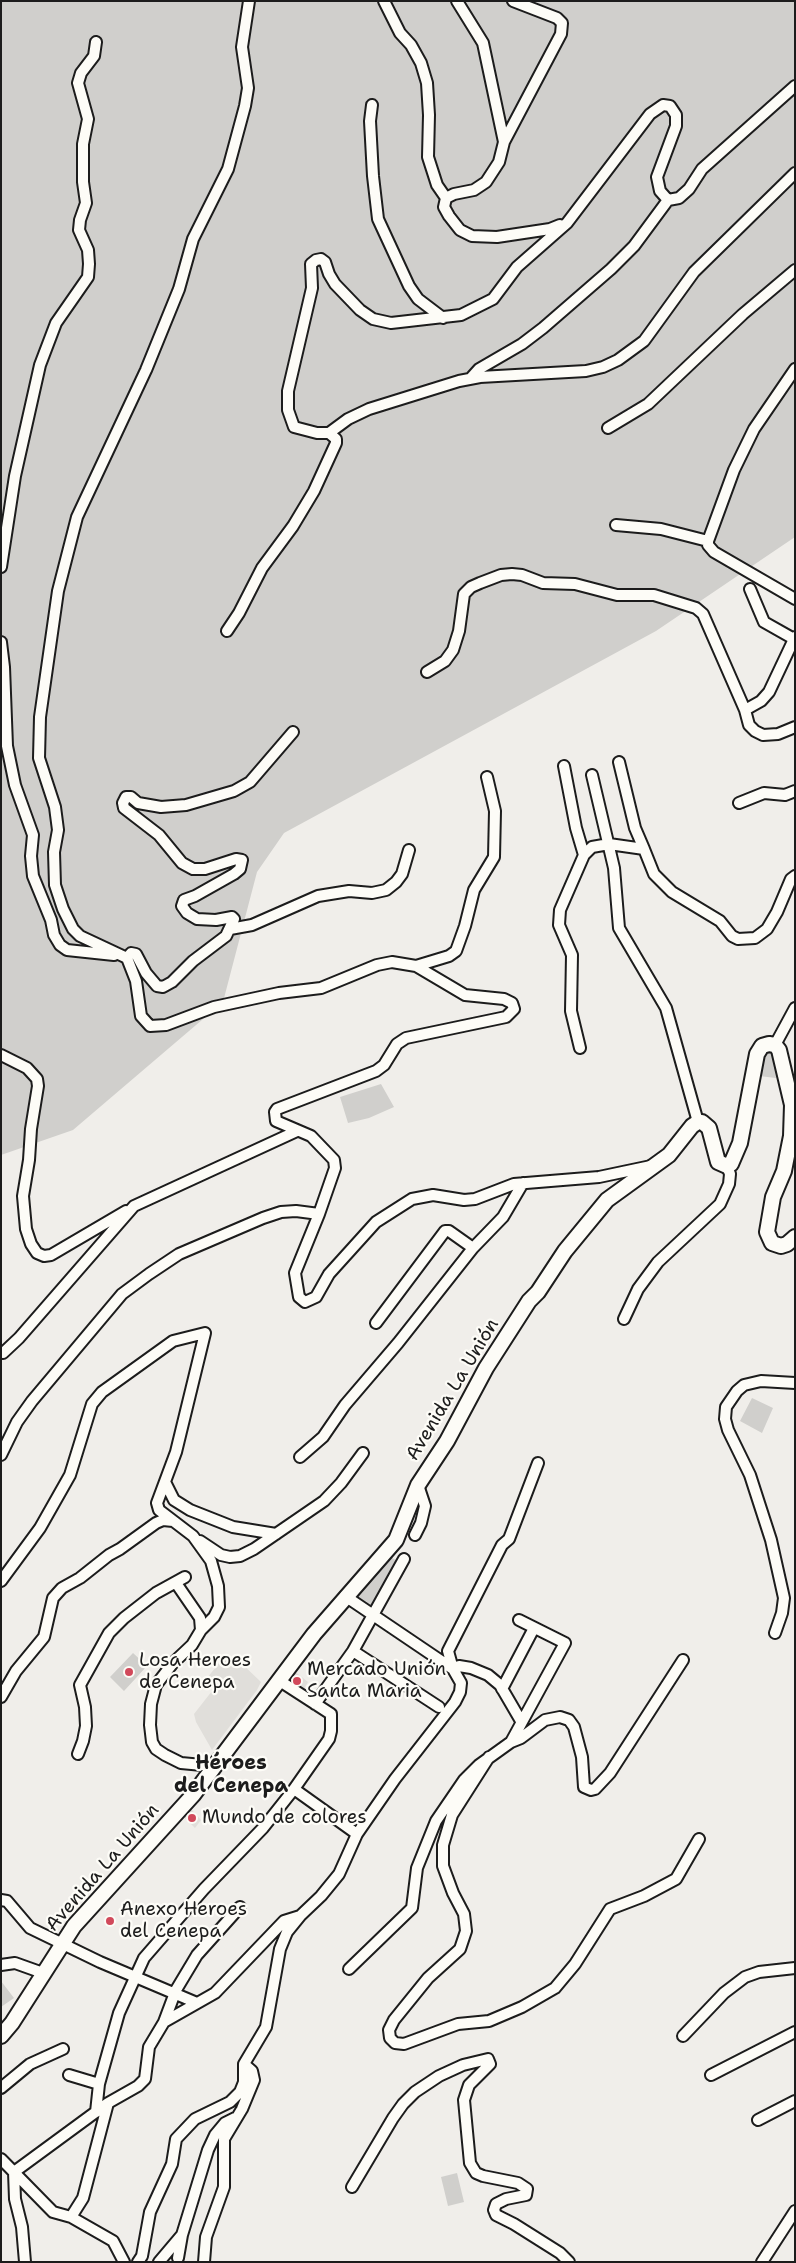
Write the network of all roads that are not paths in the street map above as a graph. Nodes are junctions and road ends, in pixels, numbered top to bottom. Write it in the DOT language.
graph roads {
  1 [pos="250,1"];
  2 [pos="384,1"];
  3 [pos="457,1"];
  4 [pos="513,1"];
  5 [pos="96,42"];
  6 [pos="795,86"];
  7 [pos="372,105"];
  8 [pos="504,142"];
  9 [pos="795,173"];
  10 [pos="446,198"];
  11 [pos="668,200"];
  12 [pos="567,223"];
  13 [pos="795,270"];
  14 [pos="444,319"];
  15 [pos="795,369"];
  16 [pos="470,379"];
  17 [pos="608,428"];
  18 [pos="329,433"];
  19 [pos="616,525"];
  20 [pos="708,540"];
  21 [pos="1,567"];
  22 [pos="750,589"];
  23 [pos="795,599"];
  24 [pos="227,631"];
  25 [pos="794,638"];
  26 [pos="1,642"];
  27 [pos="427,672"];
  28 [pos="745,710"];
  29 [pos="795,727"];
  30 [pos="293,732"];
  31 [pos="619,762"];
  32 [pos="564,766"];
  33 [pos="592,775"];
  34 [pos="486,777"];
  35 [pos="795,791"];
  36 [pos="739,803"];
  37 [pos="609,844"];
  38 [pos="644,849"];
  39 [pos="409,850"];
  40 [pos="584,855"];
  41 [pos="795,876"];
  42 [pos="230,929"];
  43 [pos="123,956"];
  44 [pos="416,966"];
  45 [pos="795,1008"];
  46 [pos="775,1045"];
  47 [pos="580,1048"];
  48 [pos="1,1055"];
  49 [pos="698,1122"];
  50 [pos="297,1131"];
  51 [pos="655,1165"];
  52 [pos="727,1166"];
  53 [pos="523,1183"];
  54 [pos="134,1206"];
  55 [pos="319,1214"];
  56 [pos="795,1236"];
  57 [pos="473,1248"];
  58 [pos="624,1319"];
  59 [pos="376,1323"];
  60 [pos="3,1352"];
  61 [pos="795,1383"];
  62 [pos="363,1453"];
  63 [pos="1,1455"];
  64 [pos="300,1457"];
  65 [pos="538,1463"];
  66 [pos="166,1484"];
  67 [pos="418,1485"];
  68 [pos="173,1522"];
  69 [pos="276,1534"];
  70 [pos="415,1535"];
  71 [pos="193,1536"];
  72 [pos="404,1560"];
  73 [pos="185,1577"];
  74 [pos="1,1581"];
  75 [pos="176,1584"];
  76 [pos="345,1596"];
  77 [pos="375,1615"];
  78 [pos="519,1620"];
  79 [pos="534,1628"];
  80 [pos="201,1630"];
  81 [pos="775,1633"];
  82 [pos="353,1651"];
  83 [pos="683,1660"];
  84 [pos="453,1668"];
  85 [pos="280,1681"];
  86 [pos="502,1689"];
  87 [pos="1,1697"];
  88 [pos="315,1704"];
  89 [pos="439,1707"];
  90 [pos="521,1721"];
  91 [pos="511,1742"];
  92 [pos="78,1754"];
  93 [pos="489,1757"];
  94 [pos="213,1766"];
  95 [pos="294,1789"];
  96 [pos="357,1834"];
  97 [pos="698,1839"];
  98 [pos="1,1900"];
  99 [pos="240,1907"];
  100 [pos="300,1916"];
  101 [pos="61,1944"];
  102 [pos="1,1965"];
  103 [pos="349,1968"];
  104 [pos="795,1968"];
  105 [pos="43,1973"];
  106 [pos="136,1976"];
  107 [pos="174,1994"];
  108 [pos="198,2003"];
  109 [pos="164,2022"];
  110 [pos="795,2032"];
  111 [pos="1,2036"];
  112 [pos="683,2036"];
  113 [pos="63,2049"];
  114 [pos="244,2064"];
  115 [pos="69,2075"];
  116 [pos="712,2075"];
  117 [pos="99,2084"];
  118 [pos="1,2088"];
  119 [pos="795,2101"];
  120 [pos="108,2103"];
  121 [pos="96,2112"];
  122 [pos="238,2116"];
  123 [pos="758,2120"];
  124 [pos="1,2159"];
  125 [pos="14,2172"];
  126 [pos="352,2186"];
  127 [pos="795,2211"];
  128 [pos="71,2217"];
  129 [pos="182,2235"];
  130 [pos="178,2258"];
  131 [pos="25,2262"];
  132 [pos="124,2262"];
  133 [pos="138,2262"];
  134 [pos="159,2262"];
  135 [pos="204,2262"];
  136 [pos="570,2262"];
  137 [pos="762,2262"];
  1 -- 43 [label="street"];
  2 -- 10 [label="street"];
  3 -- 8 [label="street"];
  4 -- 8 [label="street"];
  5 -- 21 [label="street"];
  6 -- 11 [label="street"];
  7 -- 14 [label="street"];
  8 -- 10 [label="street"];
  9 -- 16 [label="street"];
  10 -- 12 [label="street"];
  11 -- 12 [label="street"];
  11 -- 16 [label="street"];
  12 -- 14 [label="street"];
  13 -- 17 [label="street"];
  14 -- 18 [label="street"];
  15 -- 20 [label="street"];
  16 -- 18 [label="street"];
  18 -- 24 [label="street"];
  19 -- 20 [label="street"];
  20 -- 23 [label="street"];
  22 -- 25 [label="street"];
  25 -- 28 [label="street"];
  26 -- 43 [label="street"];
  27 -- 28 [label="street"];
  28 -- 29 [label="street"];
  30 -- 42 [label="street"];
  31 -- 38 [label="street"];
  32 -- 40 [label="street"];
  33 -- 37 [label="street"];
  34 -- 44 [label="street"];
  35 -- 36 [label="street"];
  37 -- 38 [label="street"];
  37 -- 40 [label="street"];
  37 -- 49 [label="street"];
  38 -- 41 [label="street"];
  39 -- 42 [label="street"];
  40 -- 47 [label="street"];
  42 -- 43 [label="street"];
  43 -- 44 [label="street"];
  44 -- 50 [label="street"];
  45 -- 46 [label="street"];
  46 -- 52 [label="main road"];
  46 -- 56 [label="main road"];
  48 -- 54 [label="street"];
  49 -- 51 [label="main road, Avenida La Unión"];
  49 -- 52 [label="main road"];
  50 -- 54 [label="street"];
  50 -- 55 [label="street"];
  51 -- 53 [label="street"];
  51 -- 67 [label="main road, Avenida La Unión"];
  52 -- 58 [label="street"];
  53 -- 55 [label="street"];
  53 -- 57 [label="street"];
  54 -- 60 [label="street"];
  55 -- 63 [label="street"];
  57 -- 59 [label="street"];
  57 -- 64 [label="street"];
  61 -- 81 [label="street"];
  62 -- 69 [label="street"];
  65 -- 84 [label="street"];
  66 -- 68 [label="street"];
  66 -- 69 [label="street"];
  66 -- 74 [label="street"];
  67 -- 70 [label="street"];
  67 -- 76 [label="main road, Avenida La Unión"];
  68 -- 71 [label="street"];
  68 -- 87 [label="street"];
  69 -- 71 [label="street"];
  71 -- 80 [label="street"];
  72 -- 77 [label="street"];
  73 -- 75 [label="street"];
  75 -- 80 [label="street"];
  75 -- 92 [label="street"];
  76 -- 77 [label="street"];
  76 -- 85 [label="main road, Avenida La Unión"];
  77 -- 82 [label="street"];
  77 -- 84 [label="street"];
  78 -- 79 [label="street"];
  79 -- 86 [label="street"];
  79 -- 90 [label="street"];
  80 -- 94 [label="street"];
  82 -- 88 [label="street"];
  82 -- 89 [label="street"];
  83 -- 91 [label="street"];
  84 -- 86 [label="street"];
  84 -- 96 [label="street"];
  85 -- 88 [label="street"];
  85 -- 94 [label="main road, Avenida La Unión"];
  86 -- 90 [label="street"];
  88 -- 95 [label="street"];
  90 -- 91 [label="street"];
  91 -- 93 [label="street"];
  93 -- 97 [label="street"];
  93 -- 103 [label="street"];
  94 -- 101 [label="main road, Avenida La Unión"];
  95 -- 96 [label="street"];
  95 -- 106 [label="street"];
  96 -- 100 [label="street"];
  98 -- 101 [label="street"];
  99 -- 107 [label="street"];
  100 -- 108 [label="street"];
  100 -- 114 [label="street"];
  101 -- 105 [label="main road, Avenida La Unión"];
  101 -- 106 [label="street"];
  102 -- 105 [label="street"];
  104 -- 112 [label="street"];
  105 -- 111 [label="main road, Avenida La Unión"];
  106 -- 107 [label="street"];
  106 -- 117 [label="street"];
  107 -- 108 [label="street"];
  107 -- 109 [label="street"];
  108 -- 109 [label="street"];
  109 -- 120 [label="street"];
  110 -- 116 [label="street"];
  113 -- 118 [label="street"];
  114 -- 122 [label="street"];
  114 -- 133 [label="street"];
  115 -- 117 [label="street"];
  117 -- 121 [label="street"];
  119 -- 123 [label="street"];
  120 -- 121 [label="street"];
  120 -- 128 [label="street"];
  121 -- 125 [label="street"];
  122 -- 129 [label="street"];
  122 -- 135 [label="street"];
  124 -- 125 [label="street"];
  125 -- 128 [label="street"];
  125 -- 131 [label="street"];
  126 -- 136 [label="street"];
  127 -- 137 [label="street"];
  128 -- 132 [label="street"];
  129 -- 130 [label="street"];
  129 -- 134 [label="street"];
}
